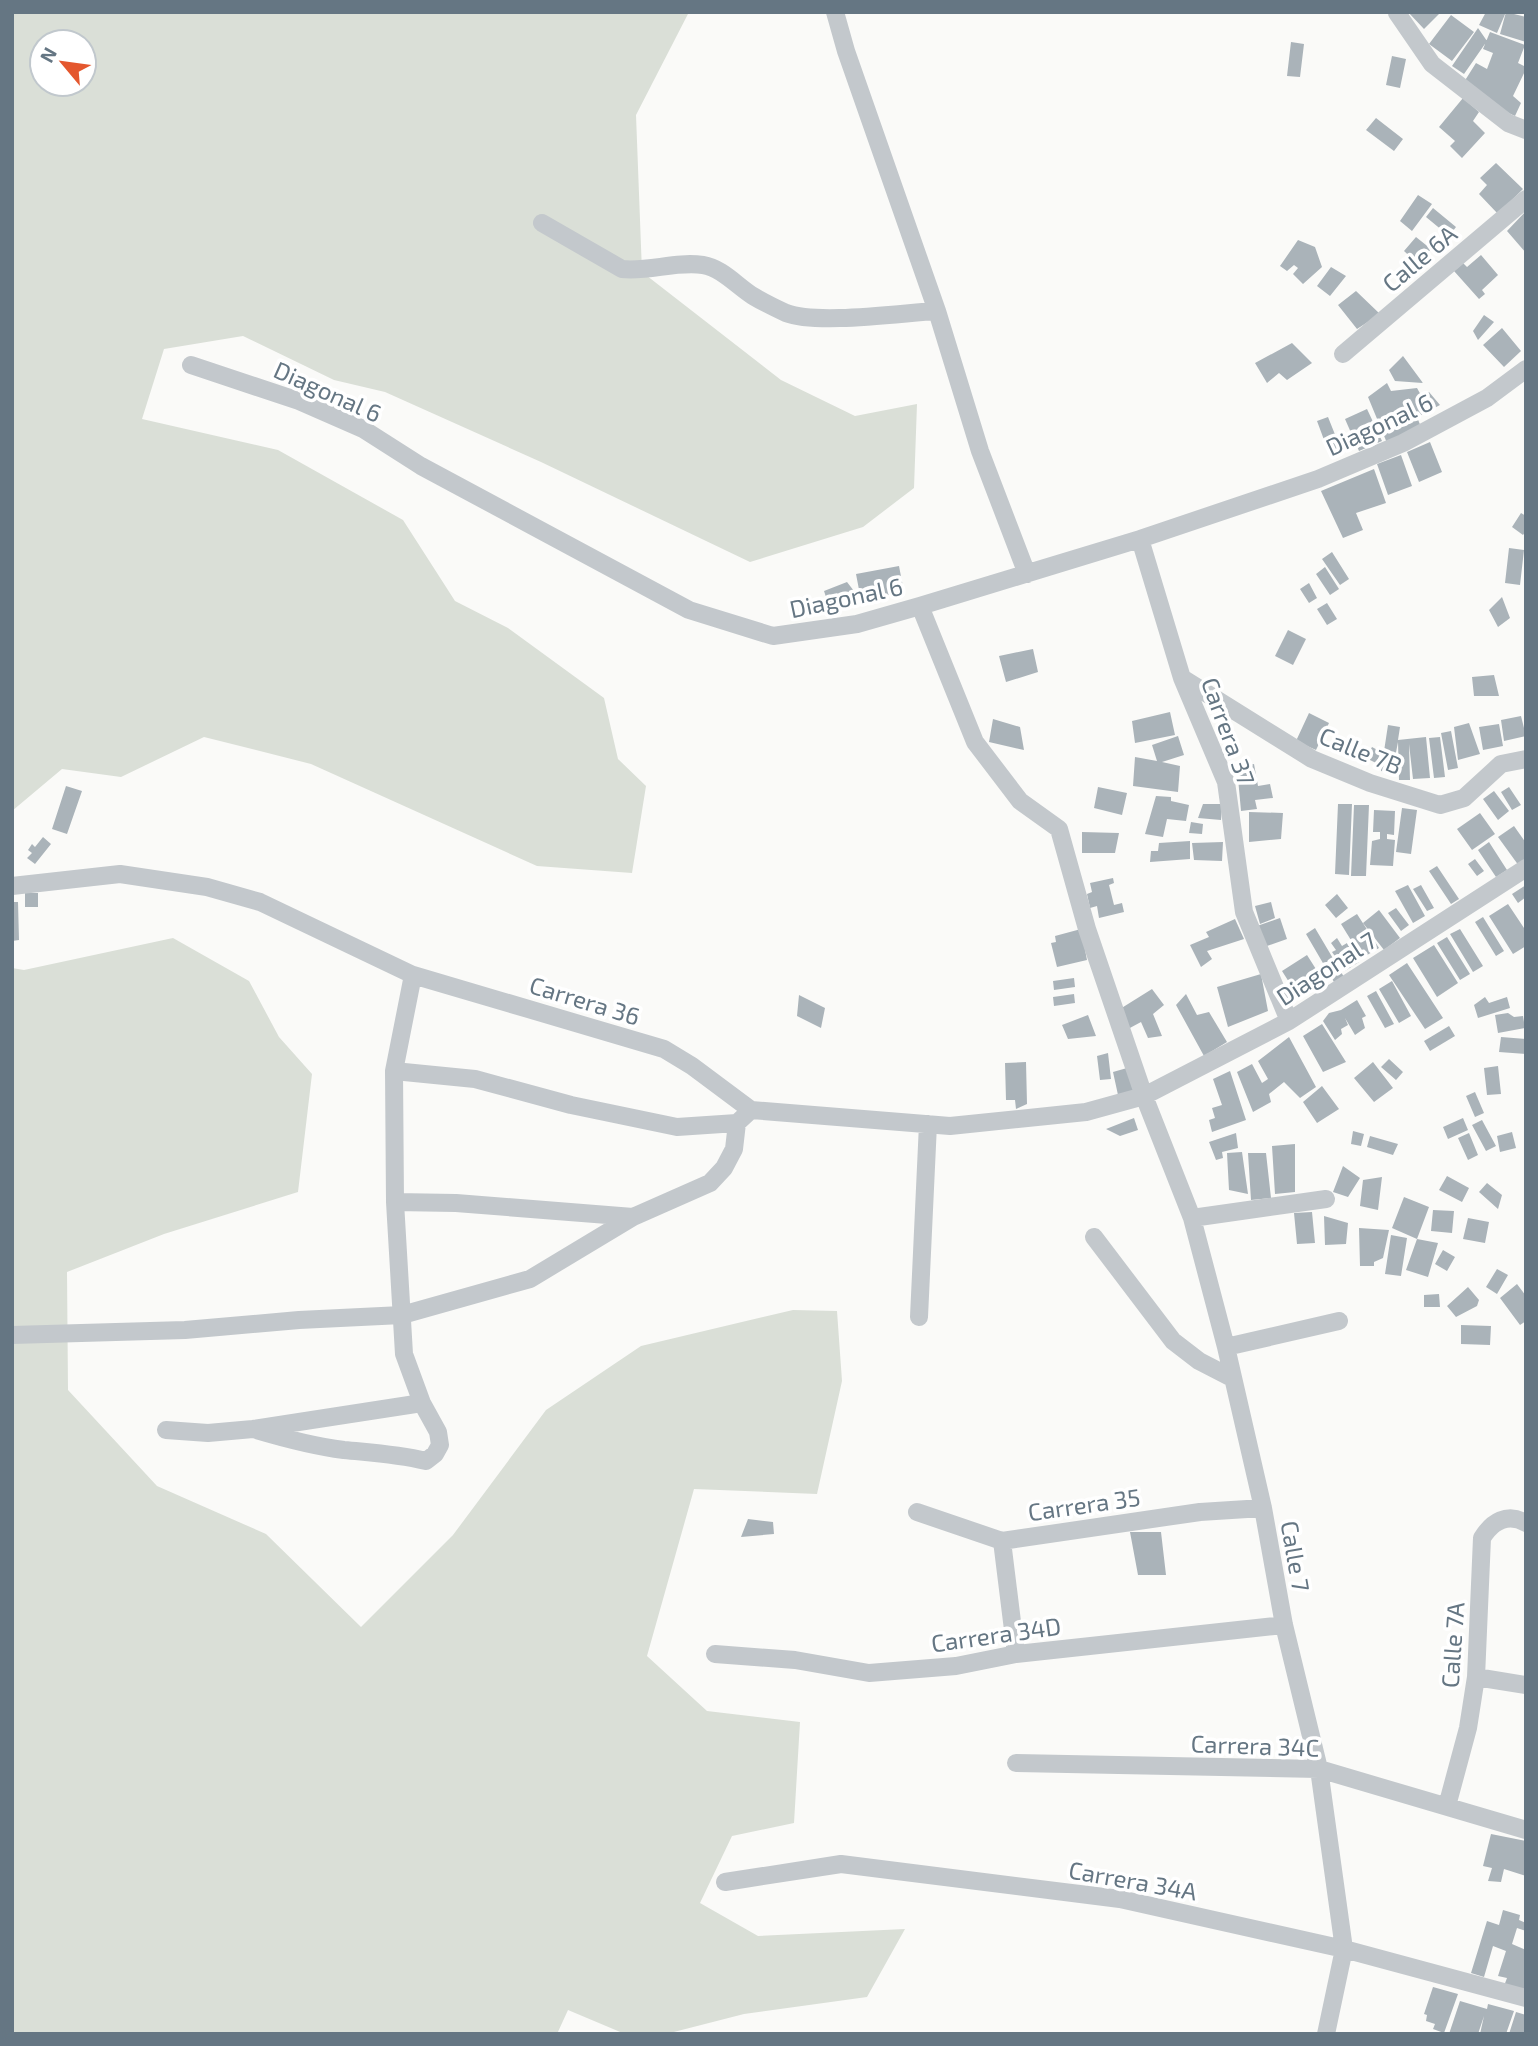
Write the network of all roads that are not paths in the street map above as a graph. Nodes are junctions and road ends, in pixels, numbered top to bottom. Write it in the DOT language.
graph roads {
  1 [pos="835,12"];
  2 [pos="1397,13"];
  3 [pos="1526,130"];
  4 [pos="1526,200"];
  5 [pos="542,223"];
  6 [pos="937,311"];
  7 [pos="1343,354"];
  8 [pos="191,365"];
  9 [pos="1526,369"];
  10 [pos="1140,539"];
  11 [pos="1027,574"];
  12 [pos="920,606"];
  13 [pos="1182,678"];
  14 [pos="1526,759"];
  15 [pos="1526,867"];
  16 [pos="12,887"];
  17 [pos="413,975"];
  18 [pos="1289,1021"];
  19 [pos="394,1071"];
  20 [pos="1144,1096"];
  21 [pos="751,1110"];
  22 [pos="737,1123"];
  23 [pos="928,1124"];
  24 [pos="1326,1199"];
  25 [pos="395,1202"];
  26 [pos="633,1217"];
  27 [pos="1192,1219"];
  28 [pos="1094,1237"];
  29 [pos="402,1315"];
  30 [pos="919,1317"];
  31 [pos="1339,1321"];
  32 [pos="12,1335"];
  33 [pos="1226,1347"];
  34 [pos="1232,1378"];
  35 [pos="422,1403"];
  36 [pos="253,1429"];
  37 [pos="166,1430"];
  38 [pos="1263,1508"];
  39 [pos="917,1511"];
  40 [pos="1526,1523"];
  41 [pos="1002,1541"];
  42 [pos="1284,1625"];
  43 [pos="715,1654"];
  44 [pos="1016,1654"];
  45 [pos="1476,1677"];
  46 [pos="1526,1685"];
  47 [pos="1016,1763"];
  48 [pos="1319,1769"];
  49 [pos="1447,1805"];
  50 [pos="1526,1830"];
  51 [pos="725,1882"];
  52 [pos="1344,1949"];
  53 [pos="1526,1998"];
  54 [pos="1326,2034"];
  1 -- 6 [label="street"];
  2 -- 3 [label="street"];
  4 -- 7 [label="street, Calle 6A"];
  5 -- 6 [label="street"];
  6 -- 11 [label="street"];
  8 -- 12 [label="street, Diagonal 6"];
  9 -- 10 [label="street, Diagonal 6"];
  10 -- 11 [label="street, Diagonal 6"];
  10 -- 13 [label="street, Carrera 37"];
  11 -- 12 [label="street, Diagonal 6"];
  12 -- 20 [label="street, Calle 7"];
  13 -- 14 [label="street, Calle 7B"];
  13 -- 18 [label="street, Carrera 37"];
  15 -- 18 [label="street, Diagonal 7"];
  16 -- 17 [label="street, Carrera 36"];
  17 -- 19 [label="street"];
  17 -- 21 [label="street, Carrera 36"];
  18 -- 20 [label="street, Diagonal 7"];
  19 -- 22 [label="street"];
  19 -- 25 [label="street"];
  20 -- 23 [label="street"];
  20 -- 27 [label="street, Calle 7"];
  21 -- 22 [label="street"];
  21 -- 23 [label="street"];
  22 -- 26 [label="street"];
  23 -- 30 [label="street"];
  24 -- 27 [label="street"];
  25 -- 26 [label="street"];
  25 -- 29 [label="street"];
  26 -- 29 [label="street"];
  27 -- 33 [label="street, Calle 7"];
  28 -- 34 [label="street"];
  29 -- 32 [label="street"];
  29 -- 35 [label="street"];
  31 -- 33 [label="street"];
  33 -- 34 [label="street, Calle 7"];
  34 -- 38 [label="street, Calle 7"];
  35 -- 36 [label="street"];
  35 -- 36 [label="street"];
  36 -- 37 [label="street"];
  38 -- 41 [label="street, Carrera 35"];
  38 -- 42 [label="street, Calle 7"];
  39 -- 41 [label="street, Carrera 35"];
  40 -- 45 [label="street, Calle 7A"];
  41 -- 44 [label="street"];
  42 -- 44 [label="street, Carrera 34D"];
  42 -- 48 [label="street, Calle 7"];
  43 -- 44 [label="street, Carrera 34D"];
  45 -- 46 [label="street"];
  45 -- 49 [label="street, Calle 7A"];
  47 -- 48 [label="street, Carrera 34C"];
  48 -- 49 [label="street, Carrera 34C"];
  48 -- 52 [label="street, Calle 7"];
  49 -- 50 [label="street, Carrera 34C"];
  51 -- 52 [label="street, Carrera 34A"];
  52 -- 53 [label="street, Carrera 34A"];
  52 -- 54 [label="street, Calle 7"];
}
